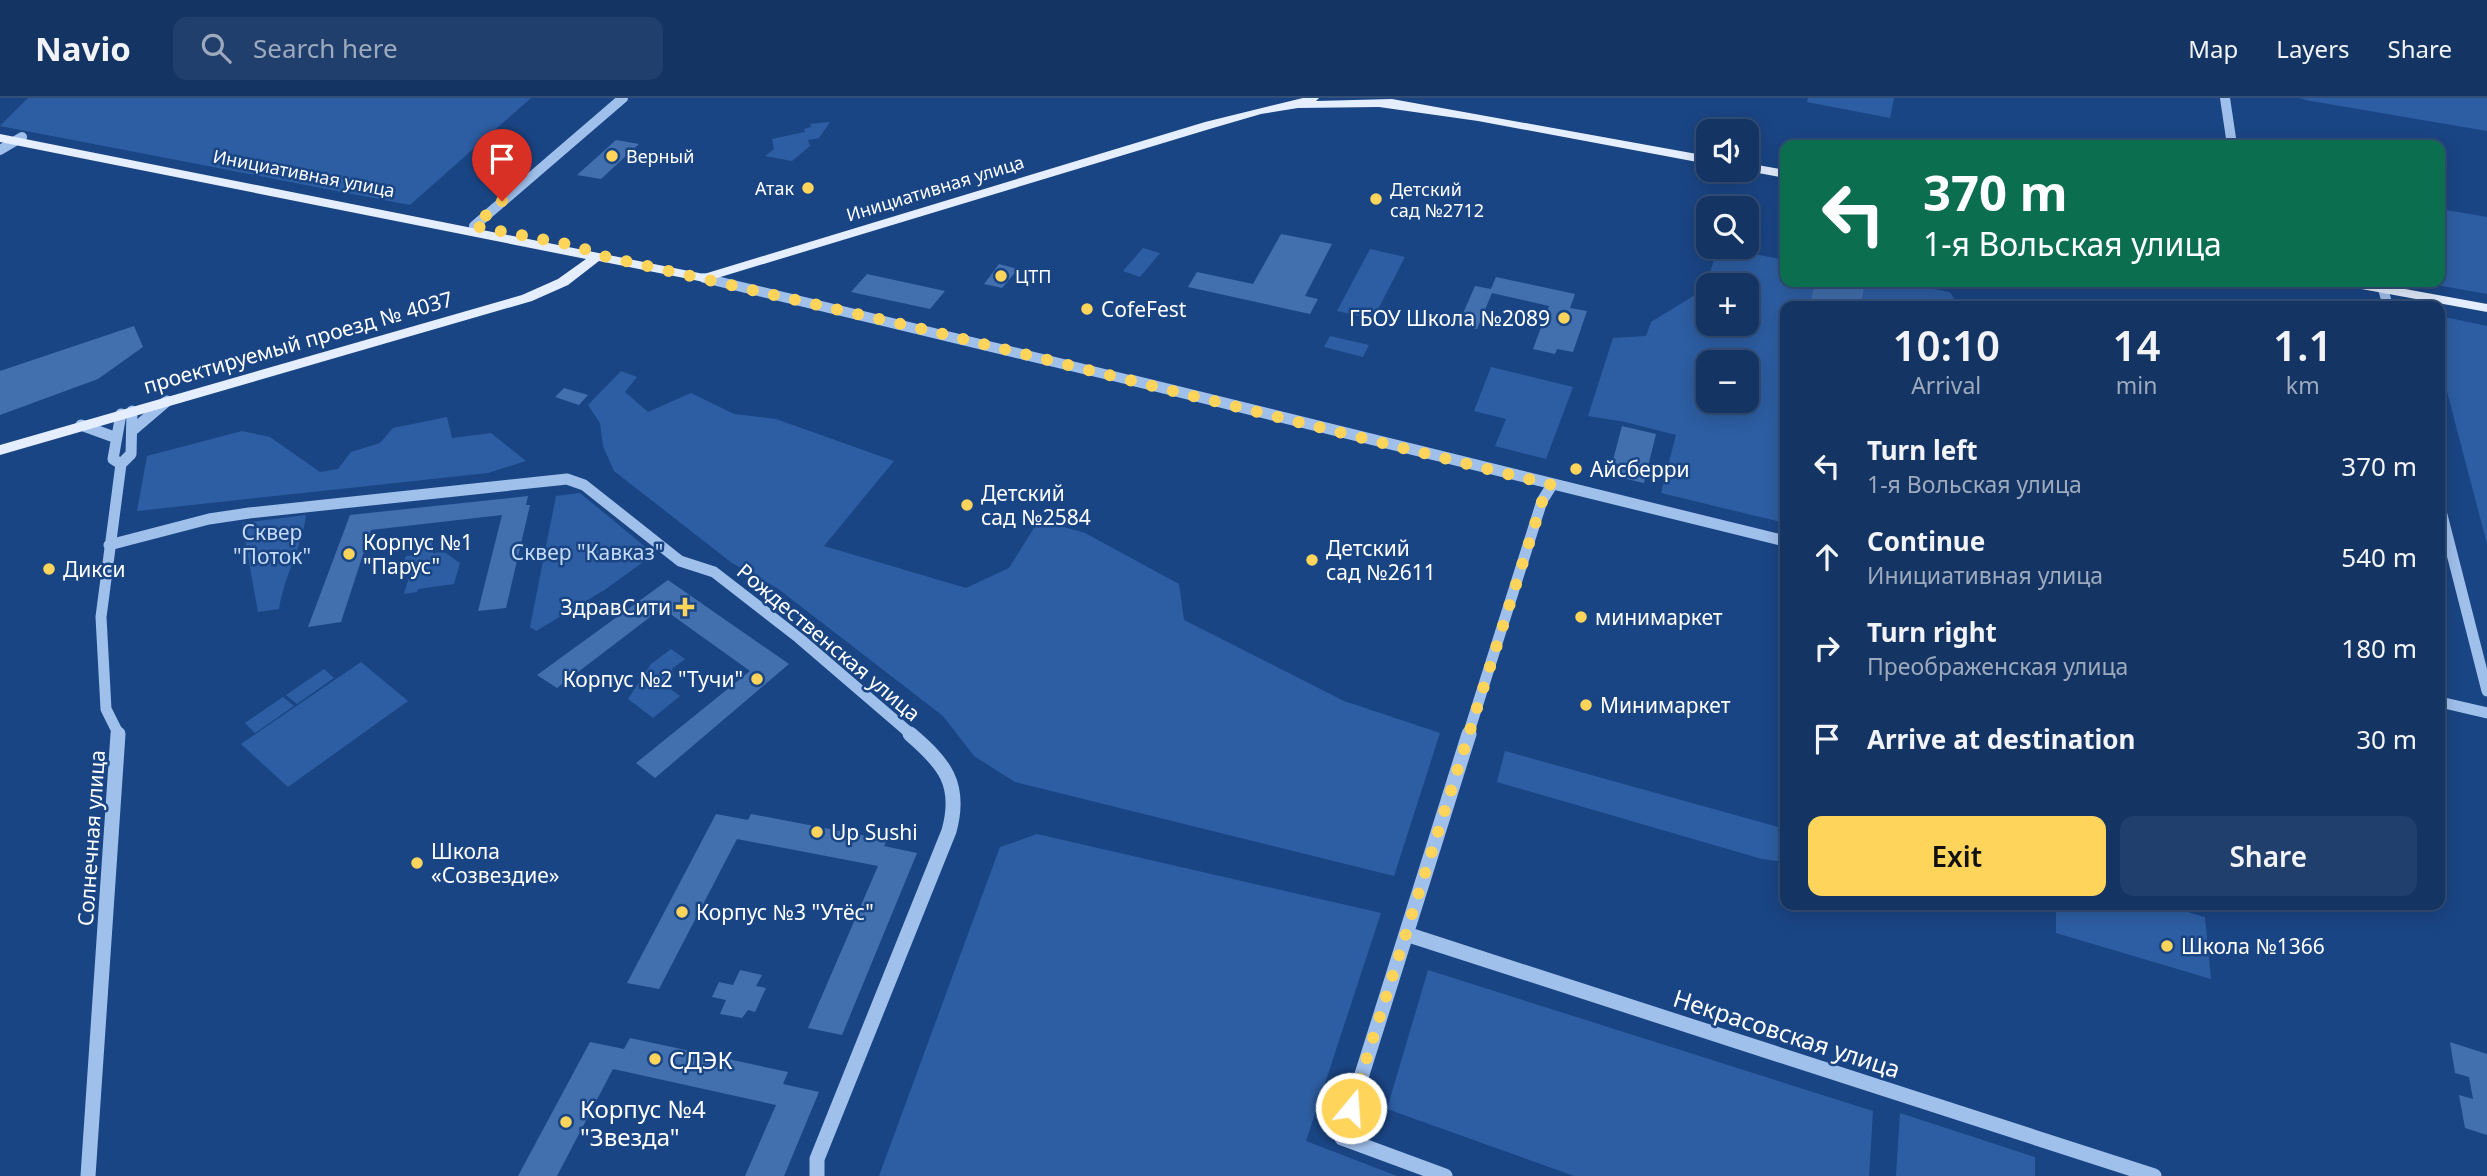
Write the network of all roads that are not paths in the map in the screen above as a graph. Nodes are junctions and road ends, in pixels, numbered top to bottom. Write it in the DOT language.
graph roads {
  1 [pos="623,98"];
  2 [pos="1313,98"];
  3 [pos="1349,98"];
  4 [pos="1410,98"];
  5 [pos="1424,98"];
  6 [pos="2225,98"];
  7 [pos="1368,104"];
  8 [pos="1382,104"];
  9 [pos="1280,108"];
  10 [pos="1478,117"];
  11 [pos="0,132"];
  12 [pos="0,138"];
  13 [pos="19,139"];
  14 [pos="2231,140"];
  15 [pos="0,150"];
  16 [pos="1696,158"];
  17 [pos="1759,169"];
  18 [pos="1780,173"];
  19 [pos="474,226"];
  20 [pos="599,255"];
  21 [pos="704,278"];
  22 [pos="2372,287"];
  23 [pos="2383,289"];
  24 [pos="2387,301"];
  25 [pos="2487,308"];
  26 [pos="167,401"];
  27 [pos="126,412"];
  28 [pos="81,425"];
  29 [pos="133,430"];
  30 [pos="114,437"];
  31 [pos="0,450"];
  32 [pos="121,464"];
  33 [pos="1552,485"];
  34 [pos="2445,527"];
  35 [pos="1780,540"];
  36 [pos="109,545"];
  37 [pos="2487,691"];
  38 [pos="2445,703"];
  39 [pos="2487,713"];
  40 [pos="1406,934"];
  41 [pos="88,1176"];
  42 [pos="817,1176"];
  43 [pos="1445,1176"];
  44 [pos="2154,1176"];
  1 -- 19 [label="street"];
  2 -- 9 [label="main road, Инициативная улица"];
  3 -- 7 [label="main road, Инициативная улица"];
  4 -- 8 [label="main road, Инициативная улица"];
  5 -- 10 [label="main road"];
  6 -- 14 [label="street"];
  7 -- 8 [label="main road, Инициативная улица"];
  7 -- 9 [label="main road, Инициативная улица"];
  8 -- 10 [label="main road"];
  9 -- 21 [label="main road, Инициативная улица"];
  10 -- 16 [label="main road"];
  11 -- 13 [label="main road, Инициативная улица"];
  12 -- 13 [label="main road, Инициативная улица"];
  13 -- 15 [label="street"];
  13 -- 19 [label="main road, Инициативная улица"];
  13 -- 20 [label="main road, Инициативная улица"];
  17 -- 18 [label="main road"];
  19 -- 20 [label="main road, Инициативная улица"];
  20 -- 21 [label="main road, Инициативная улица"];
  20 -- 26 [label="main road, проектируемый проезд № 4037"];
  21 -- 33 [label="street"];
  22 -- 23 [label="main road"];
  23 -- 24 [label="street"];
  23 -- 25 [label="main road"];
  26 -- 27 [label="main road, проектируемый проезд № 4037"];
  26 -- 29 [label="street"];
  27 -- 28 [label="main road, проектируемый проезд № 4037"];
  27 -- 29 [label="street"];
  27 -- 30 [label="street"];
  28 -- 30 [label="street"];
  28 -- 31 [label="main road, проектируемый проезд № 4037"];
  29 -- 32 [label="street"];
  30 -- 32 [label="street"];
  32 -- 36 [label="street, Солнечная улица"];
  33 -- 35 [label="street"];
  33 -- 40 [label="street"];
  34 -- 37 [label="street"];
  36 -- 41 [label="street, Солнечная улица"];
  36 -- 42 [label="street, Рождественская улица"];
  38 -- 39 [label="street"];
  40 -- 43 [label="street"];
  40 -- 44 [label="street, Некрасовская улица"];
}
